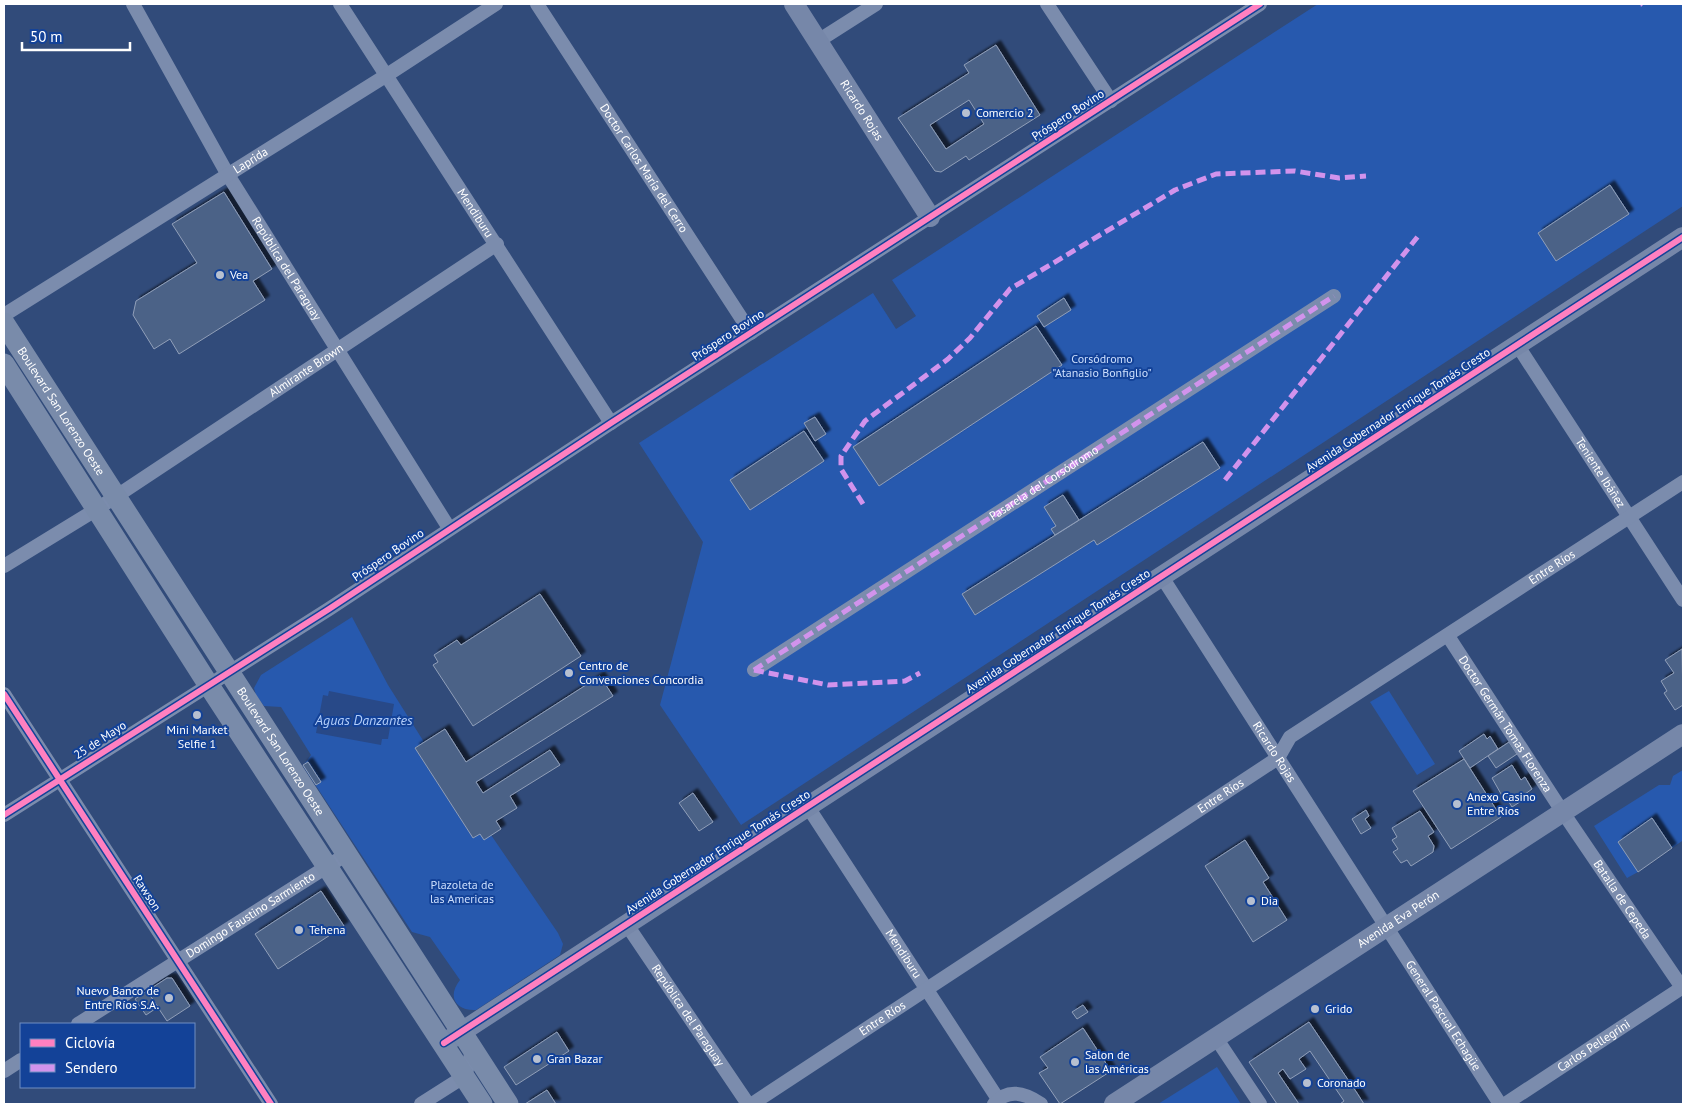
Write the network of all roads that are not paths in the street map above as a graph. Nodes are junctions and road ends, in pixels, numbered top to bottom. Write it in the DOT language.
graph roads {
  1 [pos="133,4"];
  2 [pos="340,4"];
  3 [pos="496,4"];
  4 [pos="537,4"];
  5 [pos="794,4"];
  6 [pos="876,4"];
  7 [pos="1047,4"];
  8 [pos="1260,4"];
  9 [pos="818,41"];
  10 [pos="387,76"];
  11 [pos="1110,101"];
  12 [pos="228,175"];
  13 [pos="930,217"];
  14 [pos="1683,237"];
  15 [pos="497,244"];
  16 [pos="1334,296"];
  17 [pos="4,315"];
  18 [pos="4,324"];
  19 [pos="752,334"];
  20 [pos="1518,346"];
  21 [pos="337,349"];
  22 [pos="4,364"];
  23 [pos="610,423"];
  24 [pos="1683,482"];
  25 [pos="115,495"];
  26 [pos="97,508"];
  27 [pos="1627,517"];
  28 [pos="449,528"];
  29 [pos="4,566"];
  30 [pos="1162,576"];
  31 [pos="1683,600"];
  32 [pos="1448,636"];
  33 [pos="754,670"];
  34 [pos="228,671"];
  35 [pos="208,684"];
  36 [pos="4,694"];
  37 [pos="1683,734"];
  38 [pos="1278,758"];
  39 [pos="60,779"];
  40 [pos="808,807"];
  41 [pos="1562,811"];
  42 [pos="4,815"];
  43 [pos="347,854"];
  44 [pos="328,866"];
  45 [pos="627,925"];
  46 [pos="1386,927"];
  47 [pos="178,962"];
  48 [pos="1683,988"];
  49 [pos="926,989"];
  50 [pos="80,1023"];
  51 [pos="1216,1038"];
  52 [pos="468,1040"];
  53 [pos="444,1043"];
  54 [pos="20,1061"];
  55 [pos="4,1072"];
  56 [pos="465,1076"];
  57 [pos="996,1102"];
  58 [pos="271,1104"];
  59 [pos="421,1104"];
  60 [pos="482,1104"];
  61 [pos="508,1104"];
  62 [pos="748,1104"];
  63 [pos="752,1104"];
  64 [pos="1041,1104"];
  65 [pos="1114,1104"];
  66 [pos="1260,1104"];
  67 [pos="1500,1104"];
  68 [pos="1505,1104"];
  1 -- 12 [label="street, República del Paraguay"];
  2 -- 10 [label="street, Mendiburu"];
  3 -- 10 [label="street, Laprida"];
  4 -- 19 [label="street, Doctor Carlos María del Cerro"];
  5 -- 9 [label="street, Ricardo Rojas"];
  6 -- 9 [label="street"];
  7 -- 11 [label="street"];
  8 -- 11 [label="street, Próspero Bovino"];
  9 -- 13 [label="street, Ricardo Rojas"];
  10 -- 12 [label="street, Laprida"];
  10 -- 15 [label="street, Mendiburu"];
  11 -- 13 [label="street, Próspero Bovino"];
  12 -- 17 [label="street, Laprida"];
  12 -- 21 [label="street, República del Paraguay"];
  13 -- 19 [label="street, Próspero Bovino"];
  14 -- 20 [label="street, Avenida Gobernador Enrique Tomás Cresto"];
  15 -- 21 [label="street, Almirante Brown"];
  15 -- 23 [label="street, Mendiburu"];
  16 -- 33 [label="street, Pasarela del Corsódromo"];
  18 -- 25 [label="main road, Boulevard San Lorenzo Oeste"];
  19 -- 23 [label="street, Próspero Bovino"];
  20 -- 27 [label="street, Teniente Ibáñez"];
  20 -- 30 [label="street, Avenida Gobernador Enrique Tomás Cresto"];
  21 -- 25 [label="street, Almirante Brown"];
  21 -- 28 [label="street, República del Paraguay"];
  22 -- 26 [label="main road, Boulevard San Lorenzo Oeste"];
  23 -- 28 [label="street, Próspero Bovino"];
  24 -- 27 [label="street, Entre Ríos"];
  25 -- 26 [label="street, Almirante Brown"];
  25 -- 34 [label="main road, Boulevard San Lorenzo Oeste"];
  26 -- 29 [label="street"];
  26 -- 35 [label="main road, Boulevard San Lorenzo Oeste"];
  27 -- 31 [label="street, Teniente Ibáñez"];
  27 -- 32 [label="street, Entre Ríos"];
  28 -- 34 [label="street, Próspero Bovino"];
  30 -- 38 [label="street, Ricardo Rojas"];
  30 -- 40 [label="street, Avenida Gobernador Enrique Tomás Cresto"];
  32 -- 38 [label="street, Entre Ríos"];
  32 -- 41 [label="street, Doctor Germán Tomas Florenza"];
  34 -- 35 [label="street, Próspero Bovino"];
  34 -- 43 [label="main road, Boulevard San Lorenzo Oeste"];
  35 -- 39 [label="street, 25 de Mayo"];
  35 -- 44 [label="main road, Boulevard San Lorenzo Oeste"];
  36 -- 39 [label="street, Rawson"];
  37 -- 41 [label="street, Avenida Eva Perón"];
  38 -- 46 [label="street, Ricardo Rojas"];
  38 -- 49 [label="street, Entre Ríos"];
  39 -- 42 [label="street, 25 de Mayo"];
  39 -- 47 [label="street, Rawson"];
  40 -- 45 [label="street, Avenida Gobernador Enrique Tomás Cresto"];
  40 -- 49 [label="street, Mendiburu"];
  41 -- 46 [label="street, Avenida Eva Perón"];
  41 -- 48 [label="street, Batalla de Cepeda"];
  43 -- 44 [label="street, Domingo Faustino Sarmiento"];
  43 -- 52 [label="main road, Boulevard San Lorenzo Oeste"];
  44 -- 47 [label="street, Domingo Faustino Sarmiento"];
  44 -- 53 [label="main road, Boulevard San Lorenzo Oeste"];
  45 -- 52 [label="street, Avenida Gobernador Enrique Tomás Cresto"];
  45 -- 62 [label="street, República del Paraguay"];
  46 -- 51 [label="street, Avenida Eva Perón"];
  46 -- 67 [label="street, General Pascual Echagüe"];
  47 -- 50 [label="street, Domingo Faustino Sarmiento"];
  47 -- 58 [label="street, Rawson"];
  48 -- 68 [label="street, Carlos Pellegrini"];
  49 -- 57 [label="street, Mendiburu"];
  49 -- 63 [label="street, Entre Ríos"];
  51 -- 65 [label="street, Avenida Eva Perón"];
  51 -- 66 [label="street"];
  52 -- 53 [label="street, Avenida Gobernador Enrique Tomás Cresto"];
  52 -- 56 [label="street"];
  52 -- 61 [label="main road, Boulevard San Lorenzo Oeste"];
  53 -- 56 [label="main road, Boulevard San Lorenzo Oeste"];
  54 -- 55 [label="street"];
  56 -- 59 [label="street"];
  56 -- 60 [label="main road, Boulevard San Lorenzo Oeste"];
  57 -- 64 [label="street, Mendiburu"];
}
